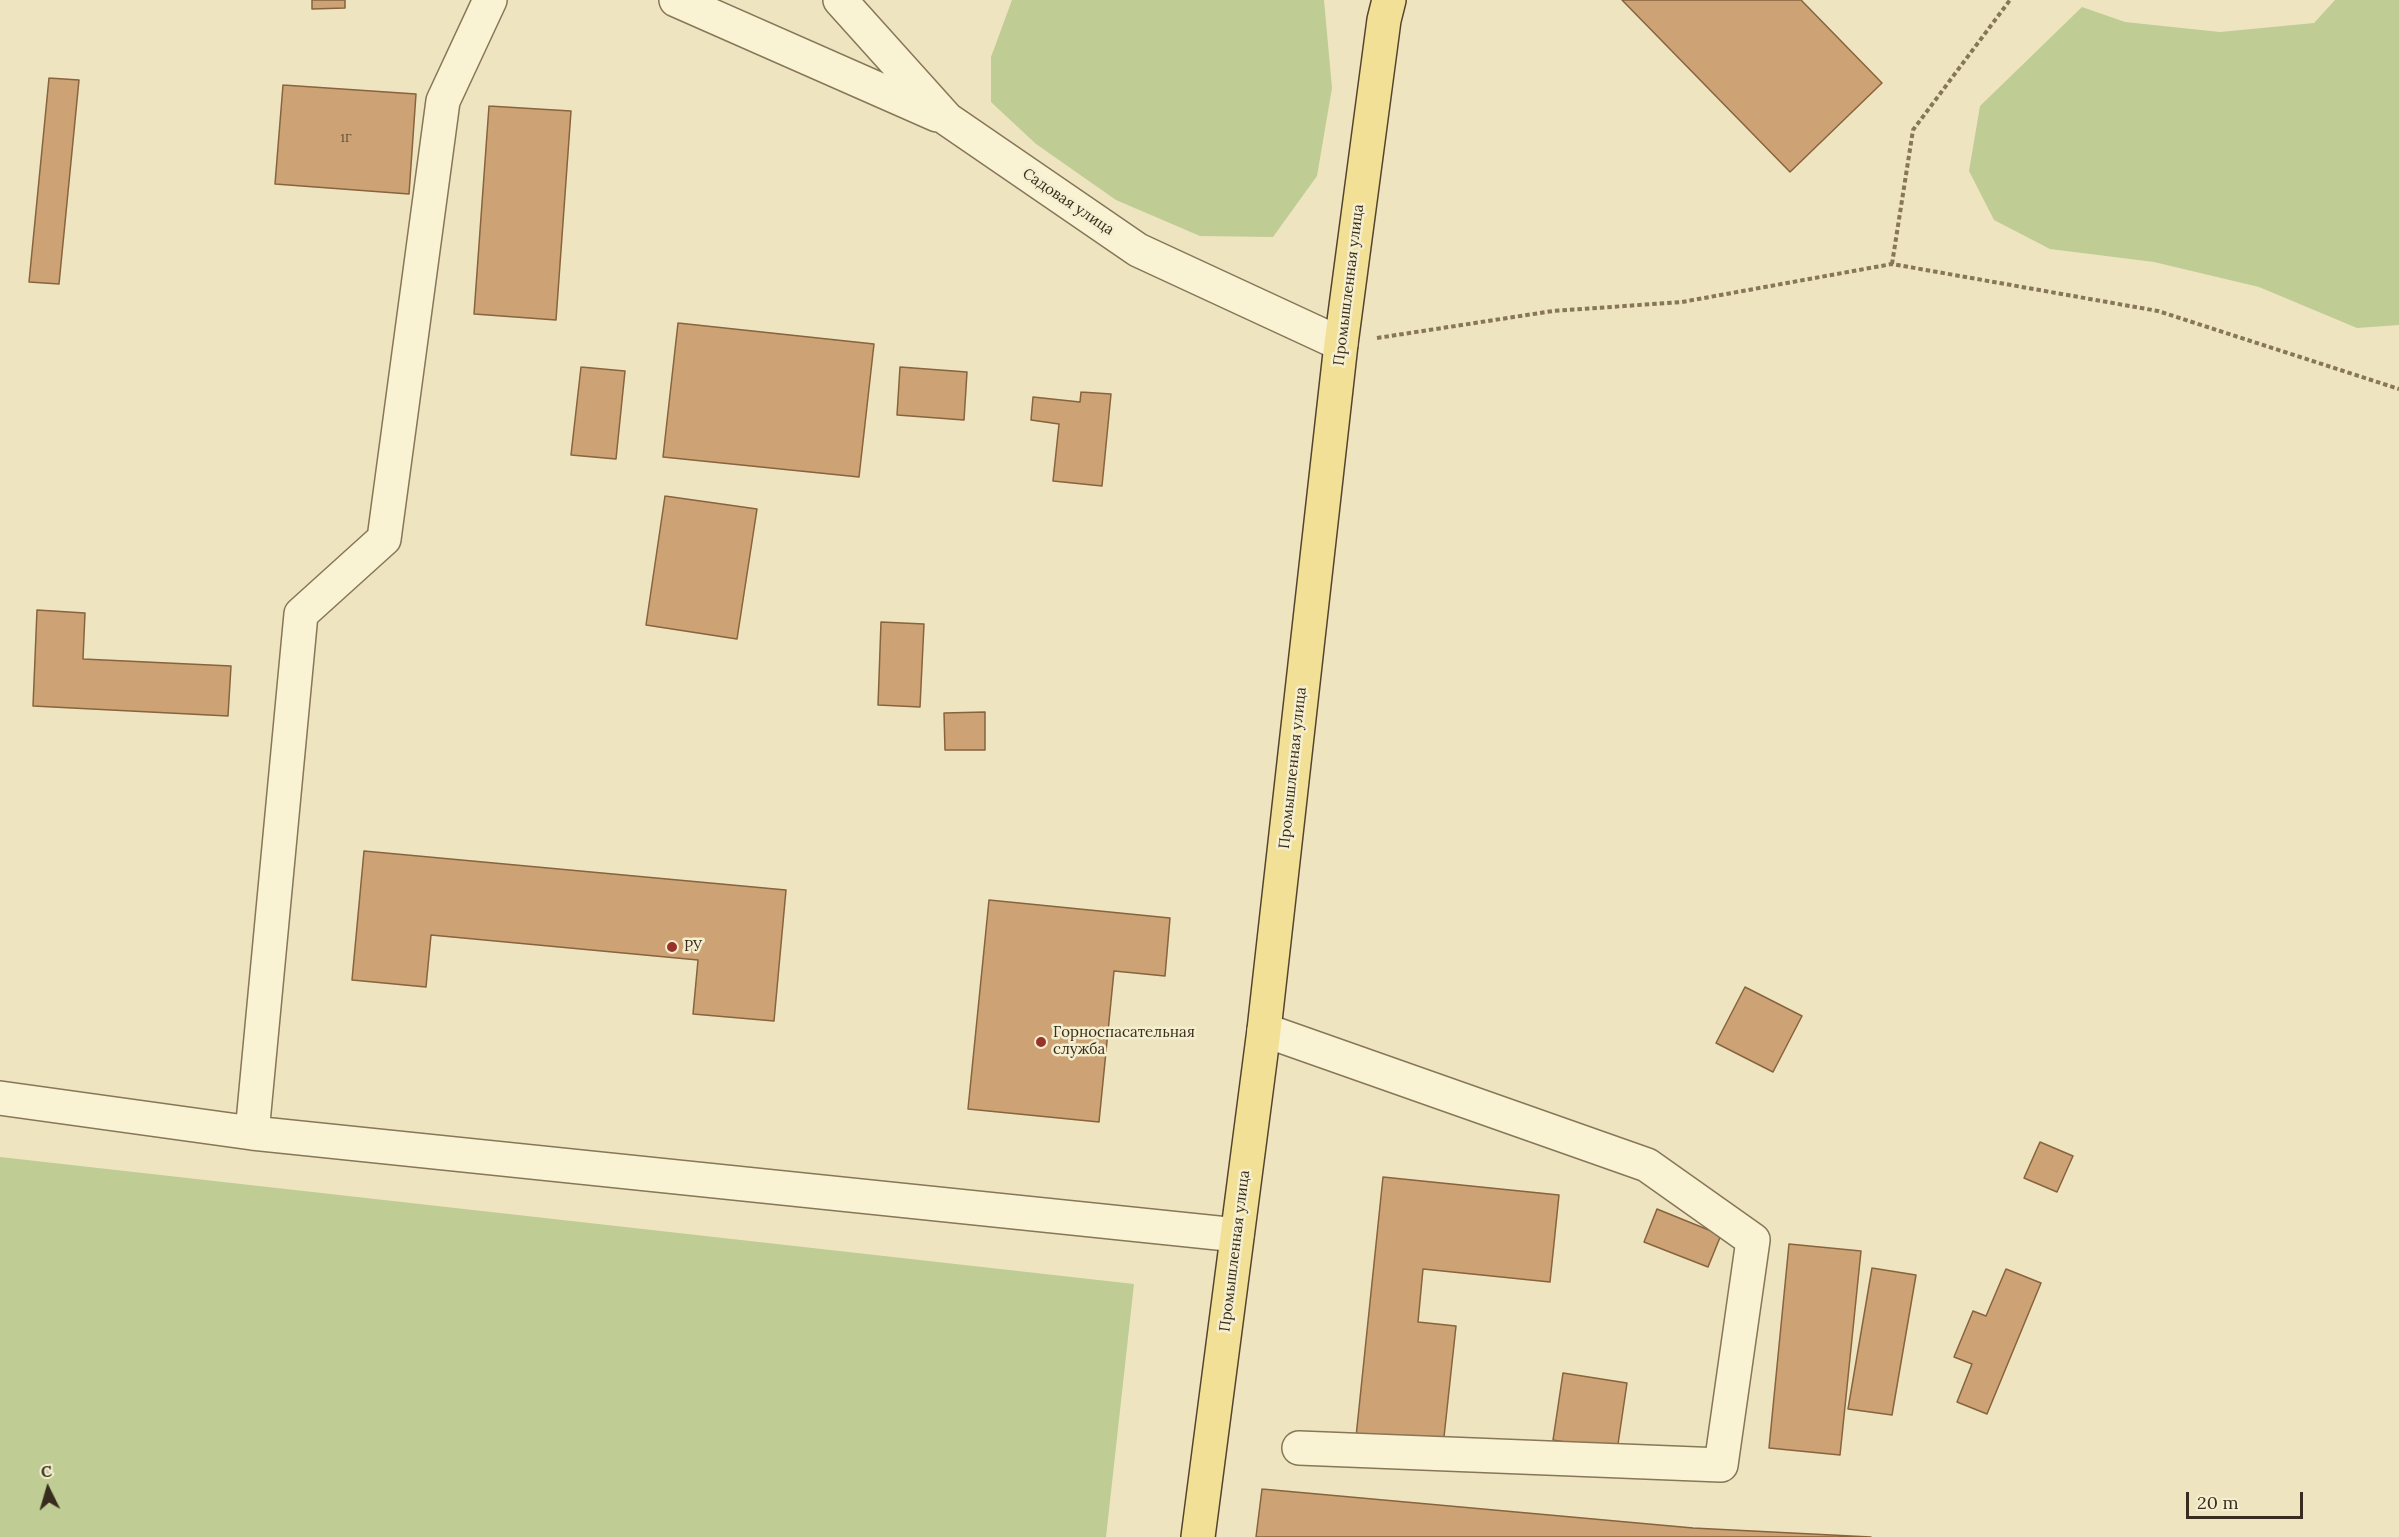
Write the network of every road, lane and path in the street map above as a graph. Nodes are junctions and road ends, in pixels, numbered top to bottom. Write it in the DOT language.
graph roads {
  1 [pos="490,0"];
  2 [pos="676,0"];
  3 [pos="840,0"];
  4 [pos="1389,0"];
  5 [pos="2010,0"];
  6 [pos="947,120"];
  7 [pos="1892,264"];
  8 [pos="1341,344"];
  9 [pos="2399,389"];
  10 [pos="1264,1030"];
  11 [pos="0,1098"];
  12 [pos="252,1132"];
  13 [pos="1237,1235"];
  14 [pos="1299,1448"];
  15 [pos="1198,1537"];
  1 -- 12 [label="street"];
  2 -- 6 [label="street"];
  3 -- 6 [label="street, Садовая улица"];
  4 -- 8 [label="main road, Промышленная улица"];
  5 -- 7 [label="path"];
  6 -- 8 [label="street, Садовая улица"];
  7 -- 8 [label="path"];
  7 -- 9 [label="path"];
  8 -- 10 [label="main road, Промышленная улица"];
  10 -- 13 [label="main road, Промышленная улица"];
  10 -- 14 [label="street"];
  11 -- 12 [label="street"];
  12 -- 13 [label="street"];
  13 -- 15 [label="main road, Промышленная улица"];
}
